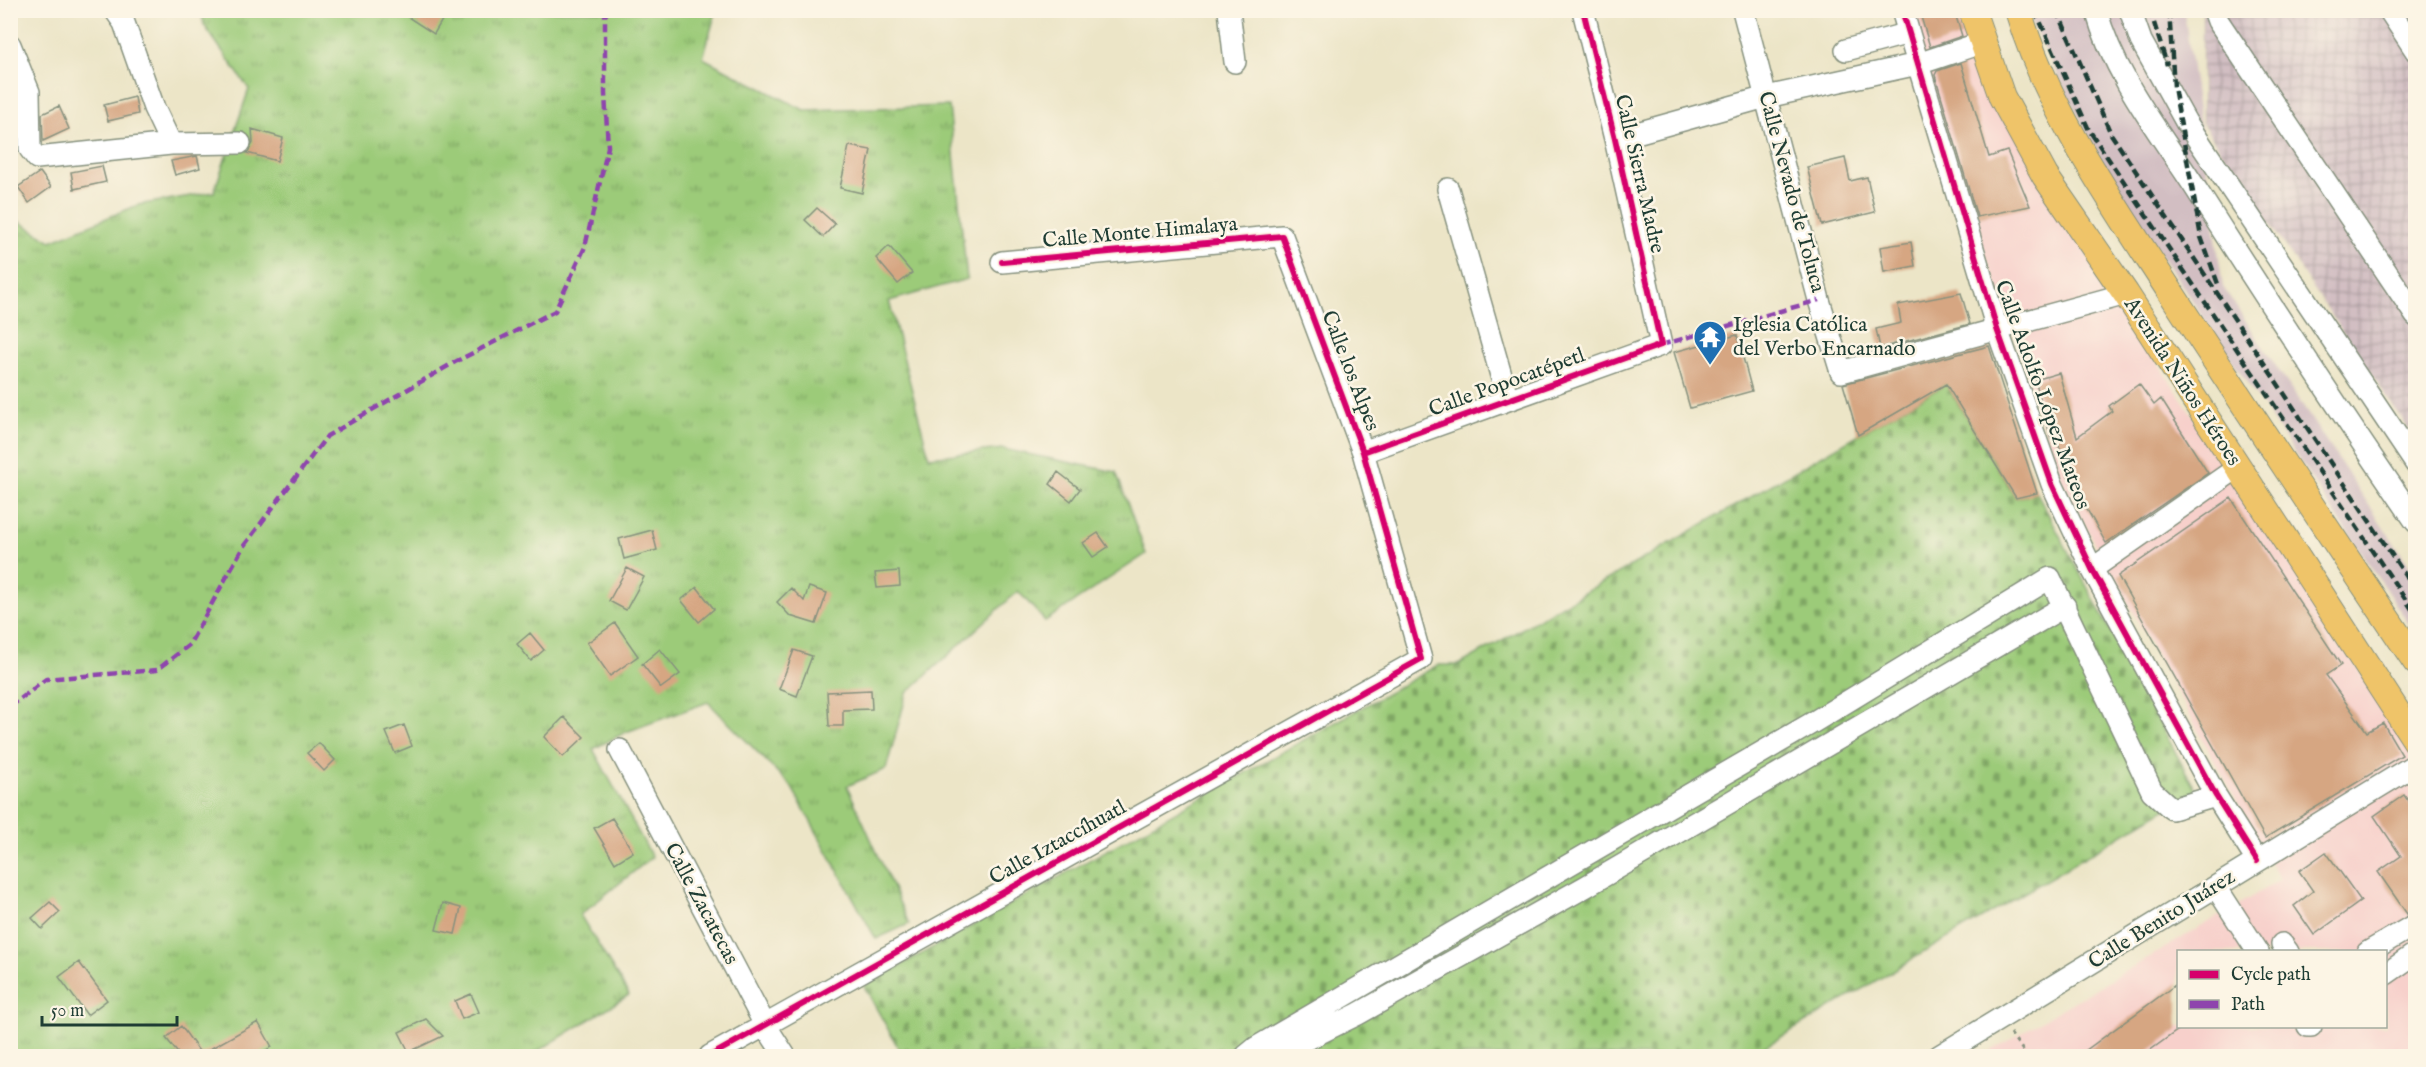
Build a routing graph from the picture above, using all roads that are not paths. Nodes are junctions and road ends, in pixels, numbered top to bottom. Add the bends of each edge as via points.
1 (115, 10) edge
2 (1229, 10) edge
3 (1583, 10) edge
4 (1743, 10) edge
5 (1902, 10) edge
6 (1972, 10) edge
7 (2018, 10) edge
8 (2096, 10) edge
9 (2130, 10) edge
10 (2214, 10) edge
11 (2389, 10) edge
12 (1909, 33) junction
13 (1984, 42) junction
14 (1846, 50) dead end
15 (2415, 51) edge
16 (12, 53) edge
17 (1235, 62) dead end
18 (1918, 64) junction
19 (29, 92) junction
20 (1766, 97) junction
21 (10, 111) edge
22 (1616, 139) junction
23 (240, 143) dead end
24 (171, 144) junction
25 (1448, 189) dead end
26 (1281, 236) joint
27 (1002, 262) dead end
28 (2126, 294) junction
29 (2415, 316) edge
30 (1997, 329) junction
31 (1661, 345) joint
32 (1508, 400) junction
33 (1364, 452) junction
34 (2415, 464) edge
35 (2237, 468) junction
36 (2415, 522) edge
37 (2092, 569) junction
38 (2065, 606) junction
39 (1421, 658) joint
40 (2415, 662) edge
41 (2415, 741) edge
42 (620, 750) dead end
43 (2415, 764) edge
44 (2216, 796) junction
45 (2257, 861) junction
46 (2216, 887) junction
47 (2415, 924) edge
48 (2257, 950) edge
49 (2370, 950) edge
50 (2415, 953) edge
51 (2387, 973) edge
52 (765, 1025) junction
53 (711, 1056) edge
54 (785, 1056) edge
55 (1246, 1056) edge
56 (1273, 1056) edge
57 (1940, 1056) edge

1 - 24 street via 124,23 153,108
2 - 17 street
3 - 22 street, Calle Sierra Madre
4 - 20 street, Calle Nevado de Toluca
5 - 12 street, Calle Adolfo López Mateos
6 - 13 main road, Avenida Niños Héroes
7 - 40 main road, Avenida Niños Héroes via 2027,41 2082,153
8 - 36 street via 2102,32 2145,114
9 - 34 street via 2141,41 2186,122
10 - 29 street
11 - 15 street
12 - 14 street
12 - 18 street, Calle Adolfo López Mateos
13 - 18 street
13 - 28 main road, Avenida Niños Héroes via 2002,97 2045,176
16 - 19 street
18 - 20 street
18 - 30 street, Calle Adolfo López Mateos
19 - 21 street
19 - 24 street via 30,149 37,158
20 - 22 street
20 - 30 street, Calle Nevado de Toluca via 1841,372
22 - 31 street, Calle Sierra Madre
23 - 24 street
25 - 32 street
26 - 27 street, Calle Monte Himalaya
26 - 33 street, Calle los Alpes
28 - 30 street
28 - 35 main road, Avenida Niños Héroes
30 - 37 street, Calle Adolfo López Mateos via 2052,484
31 - 32 street, Calle Popocatépetl
32 - 33 street, Calle Popocatépetl
33 - 39 street, Calle los Alpes
35 - 37 street
35 - 41 main road, Avenida Niños Héroes
37 - 44 street, Calle Adolfo López Mateos
38 - 44 street via 2152,791 2172,809
38 - 55 street via 2050,579
38 - 56 street via 1585,886 1358,1014
39 - 52 street, Calle Iztaccíhuatl
42 - 52 street, Calle Zacatecas
43 - 45 street, Calle Benito Juárez
44 - 45 street, Calle Adolfo López Mateos
45 - 46 street, Calle Benito Juárez
46 - 48 street
46 - 57 street, Calle Benito Juárez
47 - 49 street
50 - 51 street
52 - 53 street, Calle Iztaccíhuatl
52 - 54 street, Calle Zacatecas

